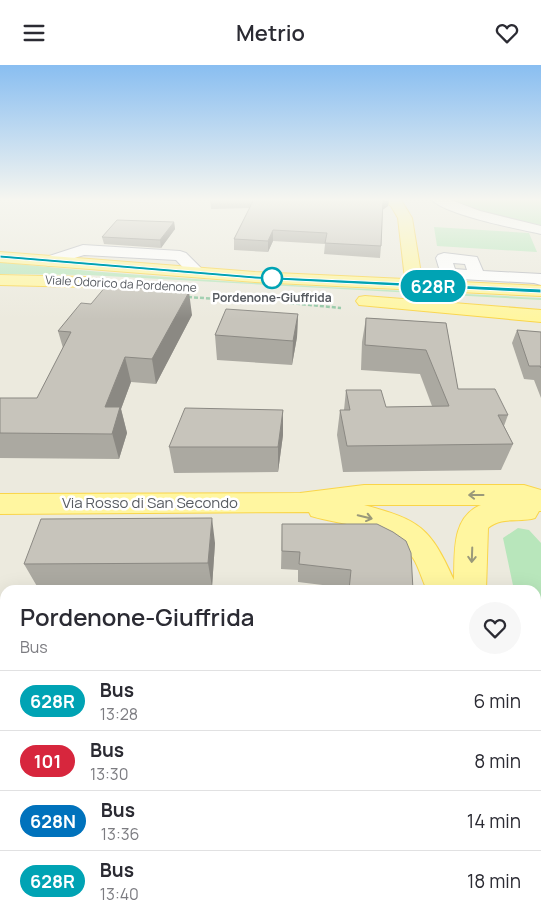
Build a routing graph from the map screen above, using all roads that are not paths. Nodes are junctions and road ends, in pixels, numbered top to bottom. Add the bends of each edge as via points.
1 (408, 239) edge
2 (0, 257) edge
3 (477, 275) dead end
4 (0, 280) edge
5 (541, 280) edge
6 (105, 283) dead end
7 (414, 285) junction
8 (153, 286) dead end
9 (541, 291) edge
10 (279, 298) junction
11 (541, 305) edge
12 (541, 316) edge
13 (541, 501) edge
14 (300, 503) junction
15 (0, 504) edge
16 (541, 515) edge
17 (441, 585) edge
18 (470, 585) edge

1 - 7 main road
2 - 7 main road, Viale Odorico da Pordenone via 255,277
3 - 5 lane
4 - 6 main road, Viale Odorico da Pordenone
7 - 9 main road, Viale Odorico da Pordenone
8 - 10 main road, Viale Odorico da Pordenone
10 - 11 main road, Viale Odorico da Pordenone
10 - 12 main road
13 -> 14 main road via 524,495 364,495
14 - 15 main road, Via Rosso di San Secondo
14 -> 17 main road via 386,522 408,533 425,551
16 -> 18 main road via 505,510 487,515 475,524

